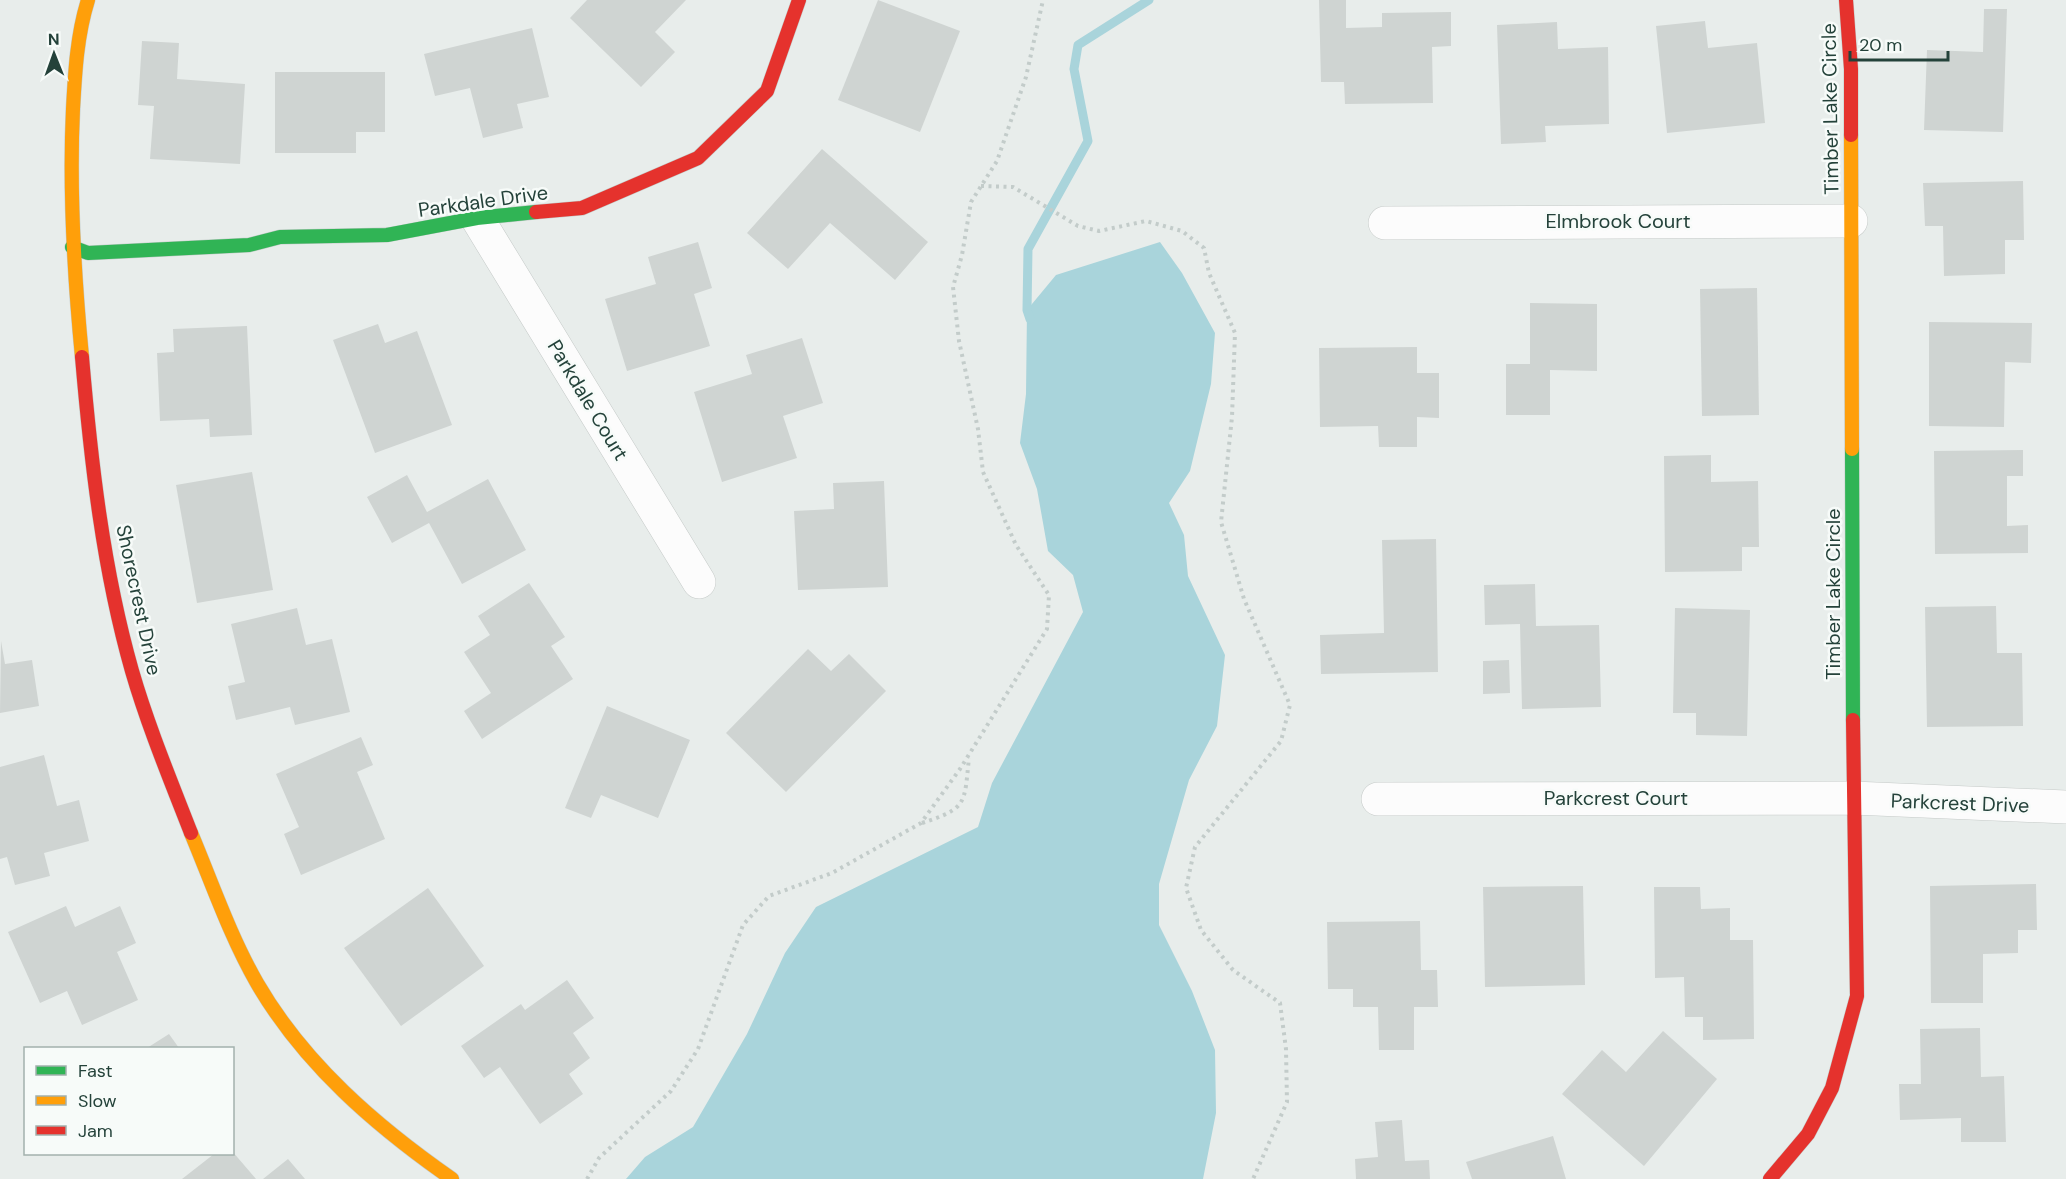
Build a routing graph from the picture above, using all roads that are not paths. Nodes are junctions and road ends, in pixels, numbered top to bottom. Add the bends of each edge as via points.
1 (88, 0) edge
2 (799, 0) edge
3 (1846, 0) edge
4 (477, 218) junction
5 (1851, 221) junction
6 (1385, 223) dead end
7 (72, 246) junction
8 (699, 582) dead end
9 (1853, 798) junction
10 (1378, 799) dead end
11 (2066, 807) edge
12 (1774, 1174) edge
13 (452, 1179) edge

1 - 7 street, Shorecrest Drive via 79,24 69,176
2 - 4 street, Parkdale Drive via 767,91 698,158 582,208
3 - 5 street, Timber Lake Circle via 1851,69
4 - 7 street, Parkdale Drive via 387,235 280,237 249,245 88,253
4 - 8 street, Parkdale Court
5 - 6 street, Elmbrook Court
5 - 9 street, Timber Lake Circle
7 - 13 street, Shorecrest Drive via 92,465 124,643 156,748 229,926 267,999 312,1057 362,1110 406,1149
9 - 10 street, Parkcrest Court
9 - 11 street, Parkcrest Drive
9 - 12 street, Timber Lake Circle via 1857,996 1832,1088 1808,1134

